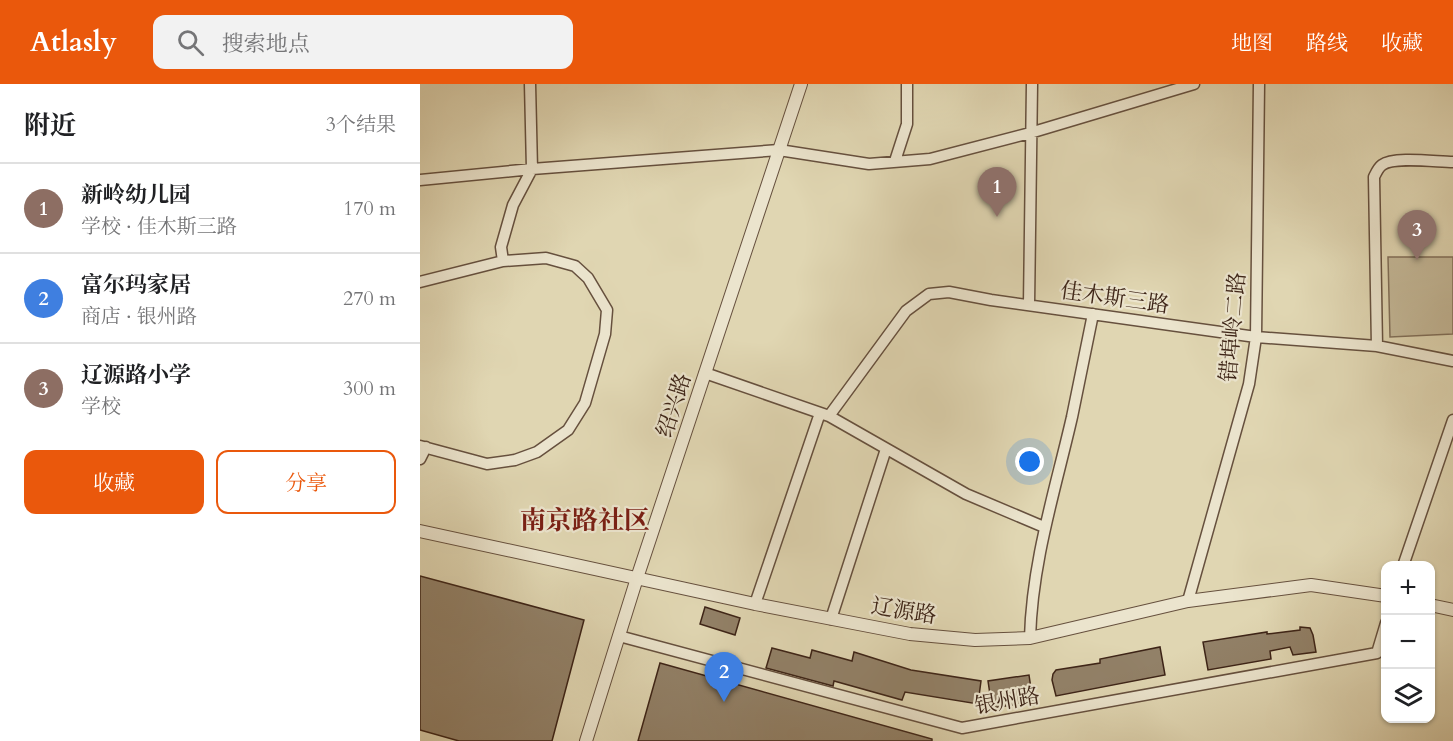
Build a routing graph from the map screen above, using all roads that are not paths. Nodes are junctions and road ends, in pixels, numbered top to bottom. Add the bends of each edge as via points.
1 (531, 84) edge
2 (801, 84) edge
3 (907, 84) edge
4 (1032, 84) edge
5 (1194, 84) edge
6 (1259, 84) edge
7 (1030, 133) junction
8 (779, 150) junction
9 (895, 161) junction
10 (1453, 162) edge
11 (532, 169) junction
12 (420, 180) edge
13 (503, 261) junction
14 (420, 282) edge
15 (1029, 305) junction
16 (1094, 314) junction
17 (1256, 337) junction
18 (1377, 346) junction
19 (1453, 361) edge
20 (705, 373) junction
21 (824, 415) junction
22 (1453, 420) edge
23 (423, 446) edge
24 (886, 449) junction
25 (420, 459) edge
26 (1044, 527) junction
27 (420, 531) edge
28 (1405, 561) edge
29 (637, 578) junction
30 (1381, 595) edge
31 (1188, 600) junction
32 (755, 604) junction
33 (1435, 606) edge
34 (1453, 610) edge
35 (831, 619) junction
36 (619, 636) junction
37 (1030, 638) junction
38 (1381, 639) edge
39 (586, 741) edge

1 - 11 street
2 - 8 street, 绍兴路
3 - 9 street via 907,124
4 - 7 street
5 - 7 street
6 - 17 street, 错埠岭二路
7 - 9 street via 930,159
7 - 15 street
8 - 9 street via 869,164
8 - 11 street
8 - 20 street, 绍兴路
10 - 18 street via 1388,162 1380,166 1374,177
11 - 12 street
11 - 13 street via 513,206 501,247
13 - 14 street
13 - 23 street via 546,258 575,266 588,278 607,310 605,334 585,403 567,430 537,452 514,460 487,464
15 - 16 street, 佳木斯三路
15 - 21 street, 佳木斯三路 via 949,292 929,294 906,311
16 - 17 street, 佳木斯三路
16 - 26 street
17 - 18 street, 佳木斯三路
17 - 31 street, 错埠岭二路 via 1249,384
18 - 19 street, 佳木斯三路
20 - 21 street
20 - 29 street, 绍兴路
21 - 24 street
21 - 32 street, 佳木斯三路
22 - 28 street
23 - 25 street
24 - 26 street via 966,494
24 - 35 street
26 - 37 street via 1031,603
27 - 29 street, 辽源路
29 - 32 street, 辽源路
29 - 36 street, 绍兴路
30 - 31 street, 辽源路 via 1311,585
31 - 37 street, 辽源路
32 - 35 street, 辽源路
33 - 34 street
35 - 37 street, 辽源路 via 910,634 975,640
36 - 38 street, 银州路 via 962,728 1377,653
36 - 39 street, 绍兴路

